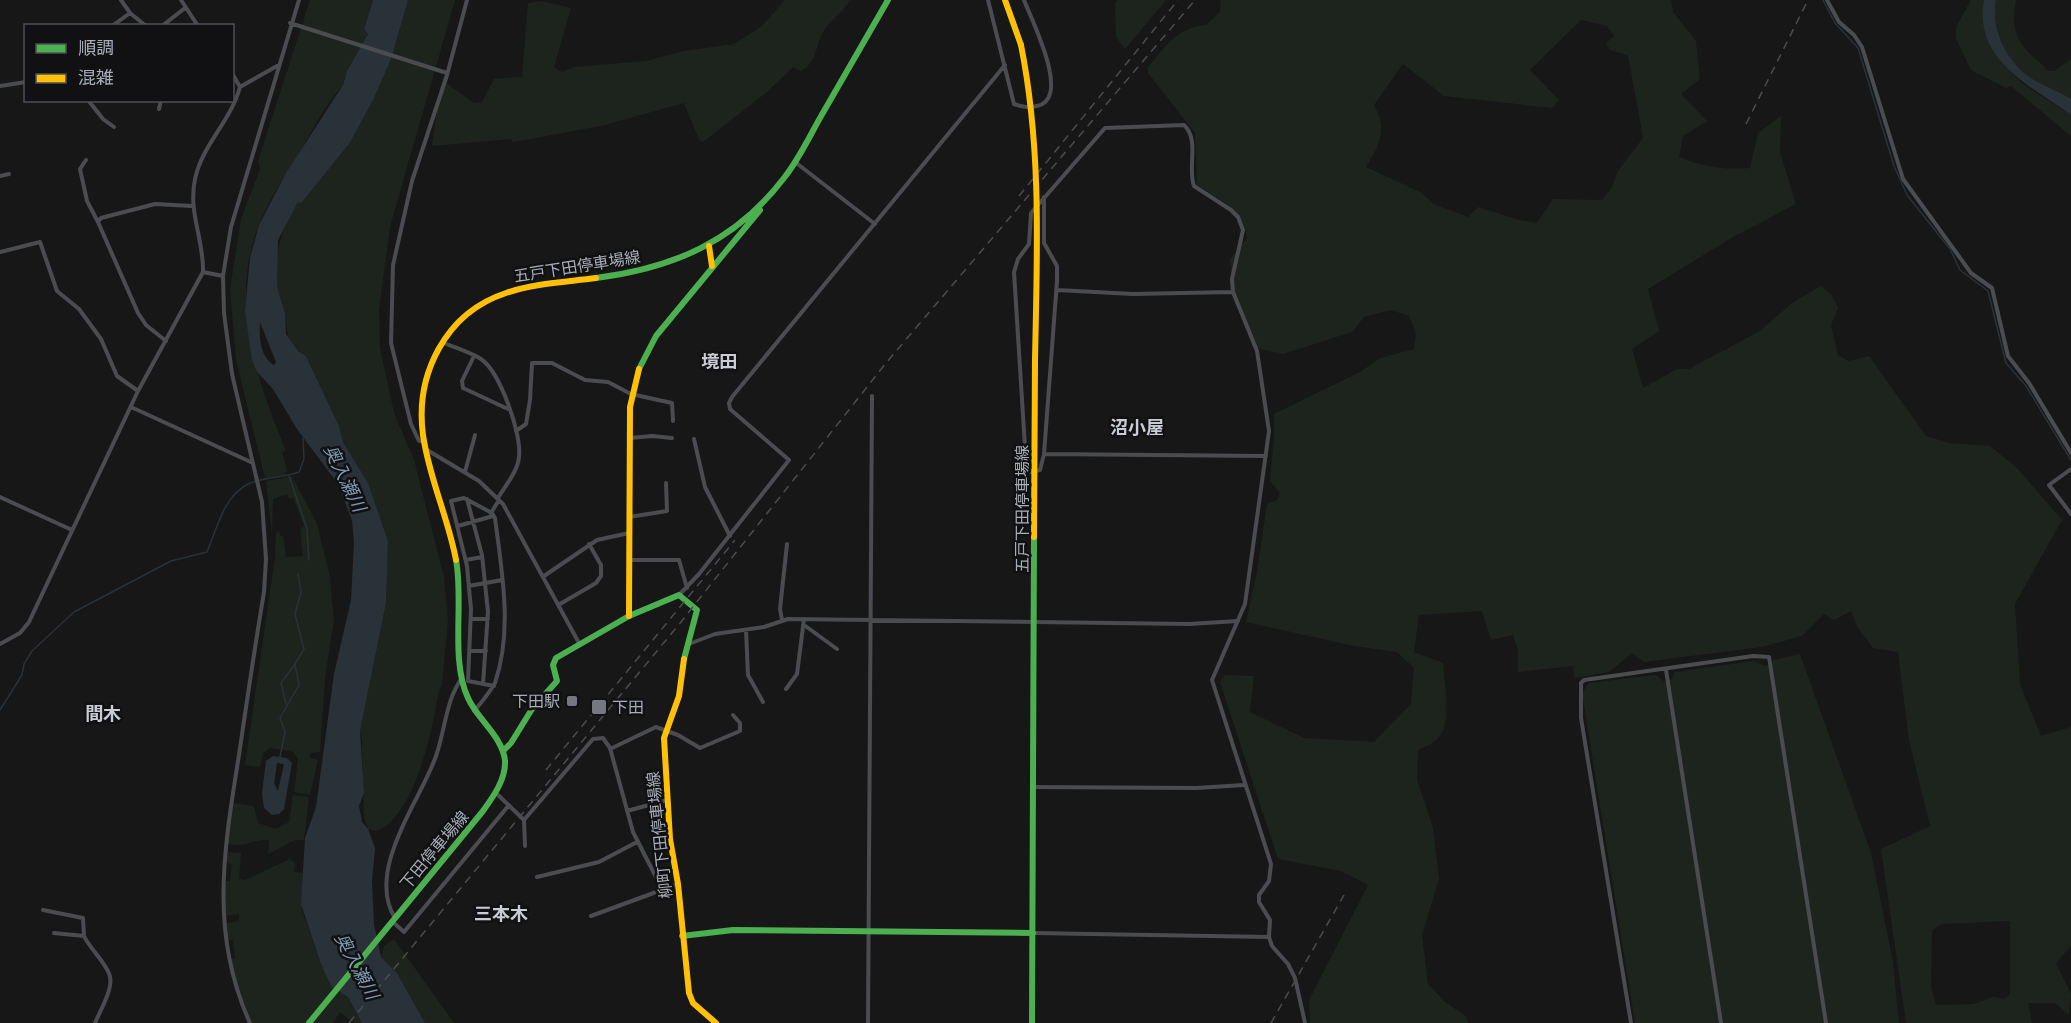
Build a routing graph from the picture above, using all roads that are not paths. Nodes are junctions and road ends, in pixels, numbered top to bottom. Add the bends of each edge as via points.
1 (121, 0) edge
2 (181, 0) edge
3 (299, 0) edge
4 (467, 0) edge
5 (888, 0) edge
6 (988, 0) edge
7 (1005, 0) edge
8 (1024, 0) edge
9 (1827, 0) edge
10 (185, 8) junction
11 (130, 13) junction
12 (115, 24) edge
13 (144, 24) edge
14 (165, 24) edge
15 (197, 24) edge
16 (292, 24) junction
17 (1005, 65) junction
18 (278, 66) junction
19 (445, 72) junction
20 (234, 76) edge
21 (24, 82) edge
22 (0, 86) edge
23 (240, 87) junction
24 (90, 102) edge
25 (161, 102) edge
26 (159, 109) dead end
27 (114, 127) dead end
28 (86, 160) dead end
29 (795, 162) junction
30 (9, 174) dead end
31 (0, 176) edge
32 (1044, 197) junction
33 (763, 203) junction
34 (192, 206) junction
35 (98, 222) junction
36 (875, 224) junction
37 (711, 245) junction
38 (0, 252) edge
39 (722, 256) junction
40 (712, 266) junction
41 (203, 272) junction
42 (223, 276) junction
43 (1056, 290) junction
44 (1233, 292) junction
45 (166, 341) junction
46 (442, 342) junction
47 (474, 356) junction
48 (138, 391) junction
49 (631, 394) junction
50 (872, 396) dead end
51 (131, 407) junction
52 (509, 410) junction
53 (672, 421) dead end
54 (516, 431) junction
55 (475, 435) dead end
56 (629, 438) junction
57 (672, 438) dead end
58 (694, 439) dead end
59 (425, 441) junction
60 (427, 450) junction
61 (2071, 453) edge
62 (1044, 454) junction
63 (1266, 456) junction
64 (253, 463) junction
65 (2071, 469) edge
66 (1036, 471) junction
67 (465, 472) junction
68 (666, 483) dead end
69 (0, 497) edge
70 (467, 499) junction
71 (498, 499) junction
72 (492, 514) junction
73 (2071, 514) edge
74 (628, 517) junction
75 (472, 522) junction
76 (458, 526) junction
77 (72, 530) junction
78 (629, 533) junction
79 (730, 536) junction
80 (589, 544) junction
81 (787, 544) dead end
82 (482, 557) junction
83 (466, 560) junction
84 (630, 560) junction
85 (544, 576) junction
86 (502, 580) junction
87 (485, 583) junction
88 (469, 586) junction
89 (687, 588) junction
90 (680, 595) junction
91 (560, 604) junction
92 (629, 616) junction
93 (472, 619) junction
94 (488, 619) junction
95 (871, 620) junction
96 (782, 621) junction
97 (1034, 621) junction
98 (1238, 621) junction
99 (804, 622) junction
100 (746, 630) junction
101 (579, 643) junction
102 (0, 644) edge
103 (689, 644) junction
104 (837, 649) dead end
105 (470, 651) junction
106 (486, 651) junction
107 (1666, 670) junction
108 (462, 677) junction
109 (483, 684) junction
110 (494, 686) junction
111 (786, 689) dead end
112 (763, 702) dead end
113 (474, 711) junction
114 (733, 716) dead end
115 (665, 730) junction
116 (610, 749) junction
117 (503, 751) junction
118 (1244, 785) junction
119 (1033, 787) junction
120 (495, 792) junction
121 (667, 800) junction
122 (509, 805) junction
123 (627, 811) junction
124 (524, 820) junction
125 (637, 842) junction
126 (525, 846) dead end
127 (537, 877) dead end
128 (678, 884) junction
129 (662, 889) junction
130 (43, 910) dead end
131 (591, 916) dead end
132 (392, 922) junction
133 (54, 933) dead end
134 (867, 933) junction
135 (1033, 933) junction
136 (84, 936) junction
137 (682, 936) junction
138 (1269, 937) junction
139 (95, 1023) edge
140 (250, 1023) edge
141 (309, 1023) edge
142 (716, 1023) edge
143 (868, 1023) edge
144 (1032, 1023) edge
145 (1305, 1023) edge
146 (1631, 1023) edge
147 (1721, 1023) edge
148 (1826, 1023) edge

1 - 11 street
2 - 10 street
3 - 16 street
4 - 19 street
5 - 29 main road, 五戸下田停車場線
6 - 17 street
7 - 66 main road, 五戸下田停車場線, bridge via 1021,45 1036,128
8 - 17 street via 1052,76 1050,100 1028,108 1014,104
9 - 61 street via 1839,22 1862,47 1903,179 1971,273 1992,288 2008,356
10 - 14 street
10 - 15 street
11 - 12 street
11 - 13 street
16 - 18 street
16 - 19 street
17 - 36 street
18 - 23 street
18 - 42 street via 231,227
19 - 59 street via 410,189 390,297 395,365 417,438
20 - 23 street
21 - 22 street
23 - 34 street via 227,121 202,156
24 - 27 street
25 - 26 street
28 - 35 street via 80,169 82,186
29 - 33 main road, 五戸下田停車場線
29 - 36 street
30 - 31 street
32 - 43 street via 1044,243 1057,266
32 - 44 street via 1105,128 1184,125 1191,139 1194,186 1238,217 1243,230 1236,249
32 - 66 street via 1031,213 1029,244 1014,272 1026,463 1028,470
33 - 37 main road, 五戸下田停車場線
33 - 39 main road
34 - 35 street via 155,204
34 - 41 street
35 - 45 street via 138,313 146,326
36 - 79 street via 729,403 730,409 789,460
37 - 39 main road
37 - 40 main road
37 - 46 main road, 五戸下田停車場線 via 654,268 546,282 506,292 464,316
38 - 48 street via 39,242 57,291 79,309 101,339 117,376
39 - 40 main road
40 - 49 main road via 648,349
41 - 42 street
41 - 45 street
42 - 64 street via 231,365
43 - 44 street via 1133,294
43 - 62 street
44 - 63 street via 1257,351 1269,431
45 - 48 street
46 - 47 street
46 - 59 main road, 五戸下田停車場線 via 432,358 425,383
47 - 52 street via 491,370
47 - 52 street via 462,381 463,388
48 - 51 street
49 - 53 street via 672,402
49 - 54 street via 608,382 573,376 552,363 534,361 526,424
49 - 56 main road
50 - 95 street
51 - 64 street
51 - 77 street
52 - 54 street
54 - 71 street via 519,457
55 - 67 street
56 - 57 street
56 - 74 main road
58 - 79 street via 705,487
59 - 60 main road, 五戸下田停車場線
60 - 67 street
60 - 108 main road, 五戸下田停車場線 via 456,554
62 - 63 street
62 - 66 street via 1042,468
63 - 98 street via 1245,604
64 - 140 street via 262,502 264,592 227,828 221,891 232,977
65 - 73 street via 2049,485
66 - 97 main road, 五戸下田停車場線
67 - 71 street
68 - 74 street via 667,511
69 - 77 street
70 - 72 street
70 - 75 street
70 - 76 street via 451,501
71 - 72 street
71 - 85 street
72 - 75 street
72 - 86 street
74 - 78 main road
75 - 76 street
75 - 82 street
76 - 83 street
77 - 102 street via 29,622 20,633
78 - 80 street
78 - 84 main road
79 - 89 street
80 - 85 street
80 - 91 street via 601,565 601,576
81 - 96 street
82 - 83 street
82 - 87 street
83 - 88 street
84 - 89 street via 679,560
84 - 92 main road
85 - 91 street
86 - 87 street
86 - 110 street via 506,614 503,652
87 - 88 street
87 - 94 street
88 - 93 street
89 - 90 street
90 - 92 main road
90 - 103 main road, 柳町下田停車場線 via 697,610
91 - 101 street
92 - 101 main road
93 - 94 street
93 - 105 street
94 - 106 street
95 - 97 street
95 - 99 street
95 - 134 street
96 - 99 street
96 - 100 street
97 - 98 street
97 - 119 main road, 五戸下田停車場線
98 - 118 street via 1212,680
99 - 104 street
99 - 111 street via 797,674
100 - 103 street via 715,634
100 - 112 street via 748,675
101 - 117 main road, 下田停車場線 via 554,662 555,685 529,712 512,744
103 - 115 main road, 柳町下田停車場線 via 679,696
105 - 106 street
105 - 109 street via 468,681
106 - 109 street
107 - 146 street via 1584,680 1580,688 1581,718
107 - 147 street
107 - 148 street via 1769,657
108 - 113 main road, 五戸下田停車場線
108 - 132 street via 452,698 436,758 389,864
109 - 110 street
110 - 113 street
113 - 117 main road, 五戸下田停車場線
114 - 115 street via 740,723 740,731 703,747
115 - 116 street via 652,728
115 - 121 main road, 柳町下田停車場線
116 - 123 street
116 - 124 street via 603,738 593,739
117 - 120 main road, 下田停車場線 via 505,764
118 - 119 street
118 - 138 street via 1271,864 1269,881 1259,894 1259,902 1270,920
119 - 135 main road, 五戸下田停車場線
120 - 122 street
120 - 132 main road, 下田停車場線 via 483,812
121 - 123 street
121 - 128 main road, 柳町下田停車場線
122 - 124 street
122 - 132 street via 404,932
123 - 125 street
124 - 126 street
125 - 127 street via 599,862
125 - 129 street
128 - 129 street
128 - 137 main road, 柳町下田停車場線
129 - 131 street
130 - 136 street via 83,918
132 - 141 main road, 下田停車場線
133 - 136 street
134 - 135 main road
134 - 137 main road via 734,930
134 - 143 street
135 - 138 street
135 - 144 main road, 五戸下田停車場線
136 - 139 street via 111,978
137 - 142 main road, 柳町下田停車場線 via 691,1000
138 - 145 street via 1295,978

